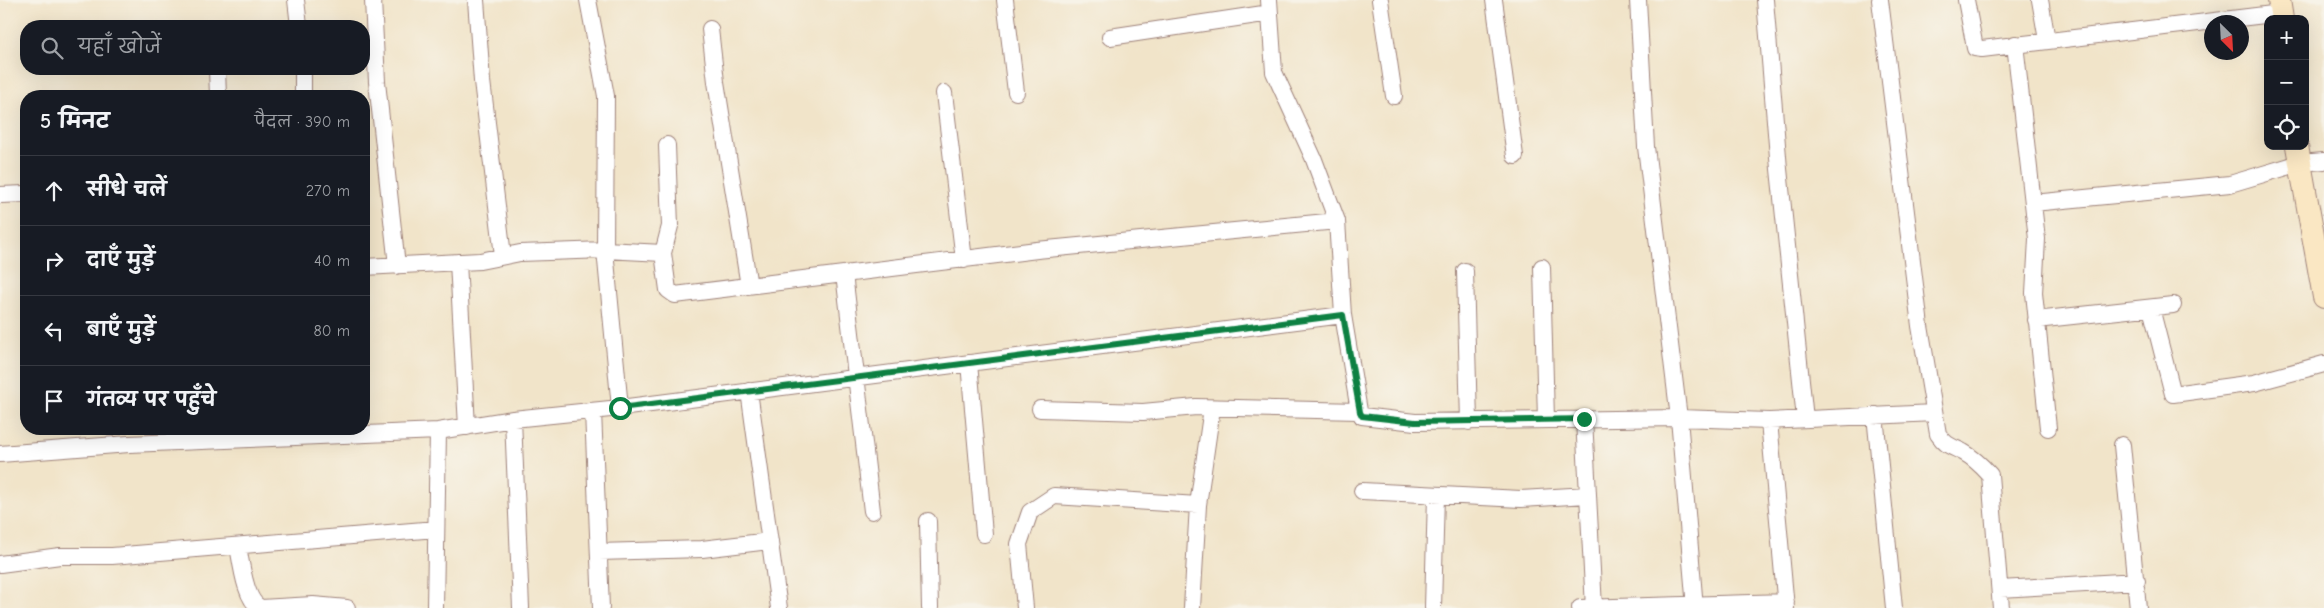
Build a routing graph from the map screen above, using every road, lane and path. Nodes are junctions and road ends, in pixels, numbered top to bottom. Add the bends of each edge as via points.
1 (296, 0) edge
2 (373, 0) edge
3 (476, 0) edge
4 (588, 0) edge
5 (1006, 0) edge
6 (1380, 0) edge
7 (1494, 0) edge
8 (1638, 0) edge
9 (1765, 0) edge
10 (1880, 0) edge
11 (1966, 0) edge
12 (2040, 0) edge
13 (1269, 7) edge
14 (2280, 10) edge
15 (298, 20) edge
16 (710, 29) dead end
17 (1110, 37) dead end
18 (2047, 40) junction
19 (2015, 44) junction
20 (217, 75) edge
21 (303, 75) edge
22 (218, 90) edge
23 (303, 90) edge
24 (1016, 92) dead end
25 (944, 93) dead end
26 (1394, 96) dead end
27 (667, 145) dead end
28 (2298, 155) edge
29 (1516, 156) dead end
30 (2324, 161) edge
31 (20, 194) edge
32 (0, 195) edge
33 (2033, 203) junction
34 (1337, 221) junction
35 (605, 250) junction
36 (663, 252) junction
37 (503, 256) junction
38 (964, 260) junction
39 (458, 262) junction
40 (397, 266) junction
41 (370, 267) edge
42 (1542, 267) dead end
43 (1465, 272) dead end
44 (844, 274) junction
45 (749, 286) junction
46 (2324, 297) edge
47 (2173, 305) dead end
48 (2151, 308) junction
49 (1343, 315) junction
50 (2036, 320) junction
51 (969, 363) junction
52 (2324, 364) edge
53 (858, 377) junction
54 (749, 391) junction
55 (620, 408) junction
56 (1212, 408) junction
57 (1040, 409) dead end
58 (593, 411) junction
59 (1360, 412) junction
60 (1934, 413) junction
61 (1875, 415) junction
62 (1678, 418) junction
63 (513, 419) junction
64 (1584, 419) junction
65 (1805, 419) junction
66 (1546, 420) junction
67 (1769, 421) junction
68 (1469, 422) junction
69 (467, 427) junction
70 (2048, 428) dead end
71 (438, 431) junction
72 (370, 432) edge
73 (230, 435) edge
74 (2122, 445) dead end
75 (0, 454) edge
76 (1362, 491) dead end
77 (1588, 495) junction
78 (1436, 496) junction
79 (1198, 505) junction
80 (872, 511) dead end
81 (928, 521) dead end
82 (436, 529) junction
83 (984, 534) dead end
84 (770, 542) junction
85 (238, 546) junction
86 (599, 552) junction
87 (0, 564) edge
88 (2137, 581) junction
89 (2000, 589) junction
90 (1786, 605) edge
91 (1695, 607) edge
92 (347, 608) edge
93 (435, 608) edge
94 (521, 608) edge
95 (601, 608) edge
96 (779, 608) edge
97 (930, 608) edge
98 (1025, 608) edge
99 (1192, 608) edge
100 (1433, 608) edge
101 (1589, 608) edge
102 (1894, 608) edge
103 (2001, 608) edge
104 (2138, 608) edge

1 - 15 street
2 - 40 street via 377,82
3 - 37 street via 482,82
4 - 35 street via 606,96
5 - 24 street
6 - 26 street
7 - 29 street
8 - 62 street via 1646,147
9 - 65 street
10 - 60 street via 1920,326
11 - 19 street via 1975,48
12 - 18 street
13 - 17 street
13 - 34 street via 1274,72 1313,157
14 - 18 street
16 - 45 street
18 - 19 street
19 - 33 street
20 - 22 street
21 - 23 street
25 - 38 street
27 - 36 street via 670,226
28 - 30 street
28 - 33 street via 2230,184
28 - 46 street
31 - 32 street
33 - 50 street via 2037,239
34 - 38 street
34 - 49 street
35 - 36 street
35 - 37 street via 520,252
35 - 55 street
36 - 45 street via 668,290 675,295
37 - 39 street
38 - 44 street
39 - 40 street
39 - 69 street
40 - 41 street
42 - 66 street
43 - 68 street
44 - 45 street
44 - 53 street
47 - 48 street
48 - 50 street
48 - 52 street via 2173,394 2254,383
49 - 51 street
49 - 59 street
50 - 70 street
51 - 53 street
51 - 83 street
53 - 54 street
53 - 80 street
54 - 55 street
54 - 84 street
55 - 58 street
56 - 57 street via 1143,412
56 - 59 street
56 - 79 street
58 - 63 street
58 - 86 street
59 - 68 street via 1362,416 1374,419
60 - 61 street
60 - 89 street via 1938,434 1945,444 1979,462 1990,475
61 - 65 street
61 - 102 street
62 - 64 street
62 - 67 street
62 - 91 street
63 - 69 street
63 - 94 street
64 - 66 street
64 - 77 street
65 - 67 street
66 - 68 street
67 - 90 street
69 - 71 street
71 - 72 street
71 - 82 street
73 - 75 street
74 - 88 street
76 - 78 street
77 - 78 street via 1521,499
77 - 101 street
78 - 100 street
79 - 98 street via 1054,496 1030,512 1023,530 1020,544
79 - 99 street
81 - 97 street
82 - 85 street
82 - 93 street
84 - 86 street via 702,549
84 - 96 street
85 - 87 street via 112,556 60,556
85 - 92 street via 250,598 255,606
86 - 95 street
88 - 89 street
88 - 104 street
89 - 103 street
90 - 91 street
91 - 101 street

